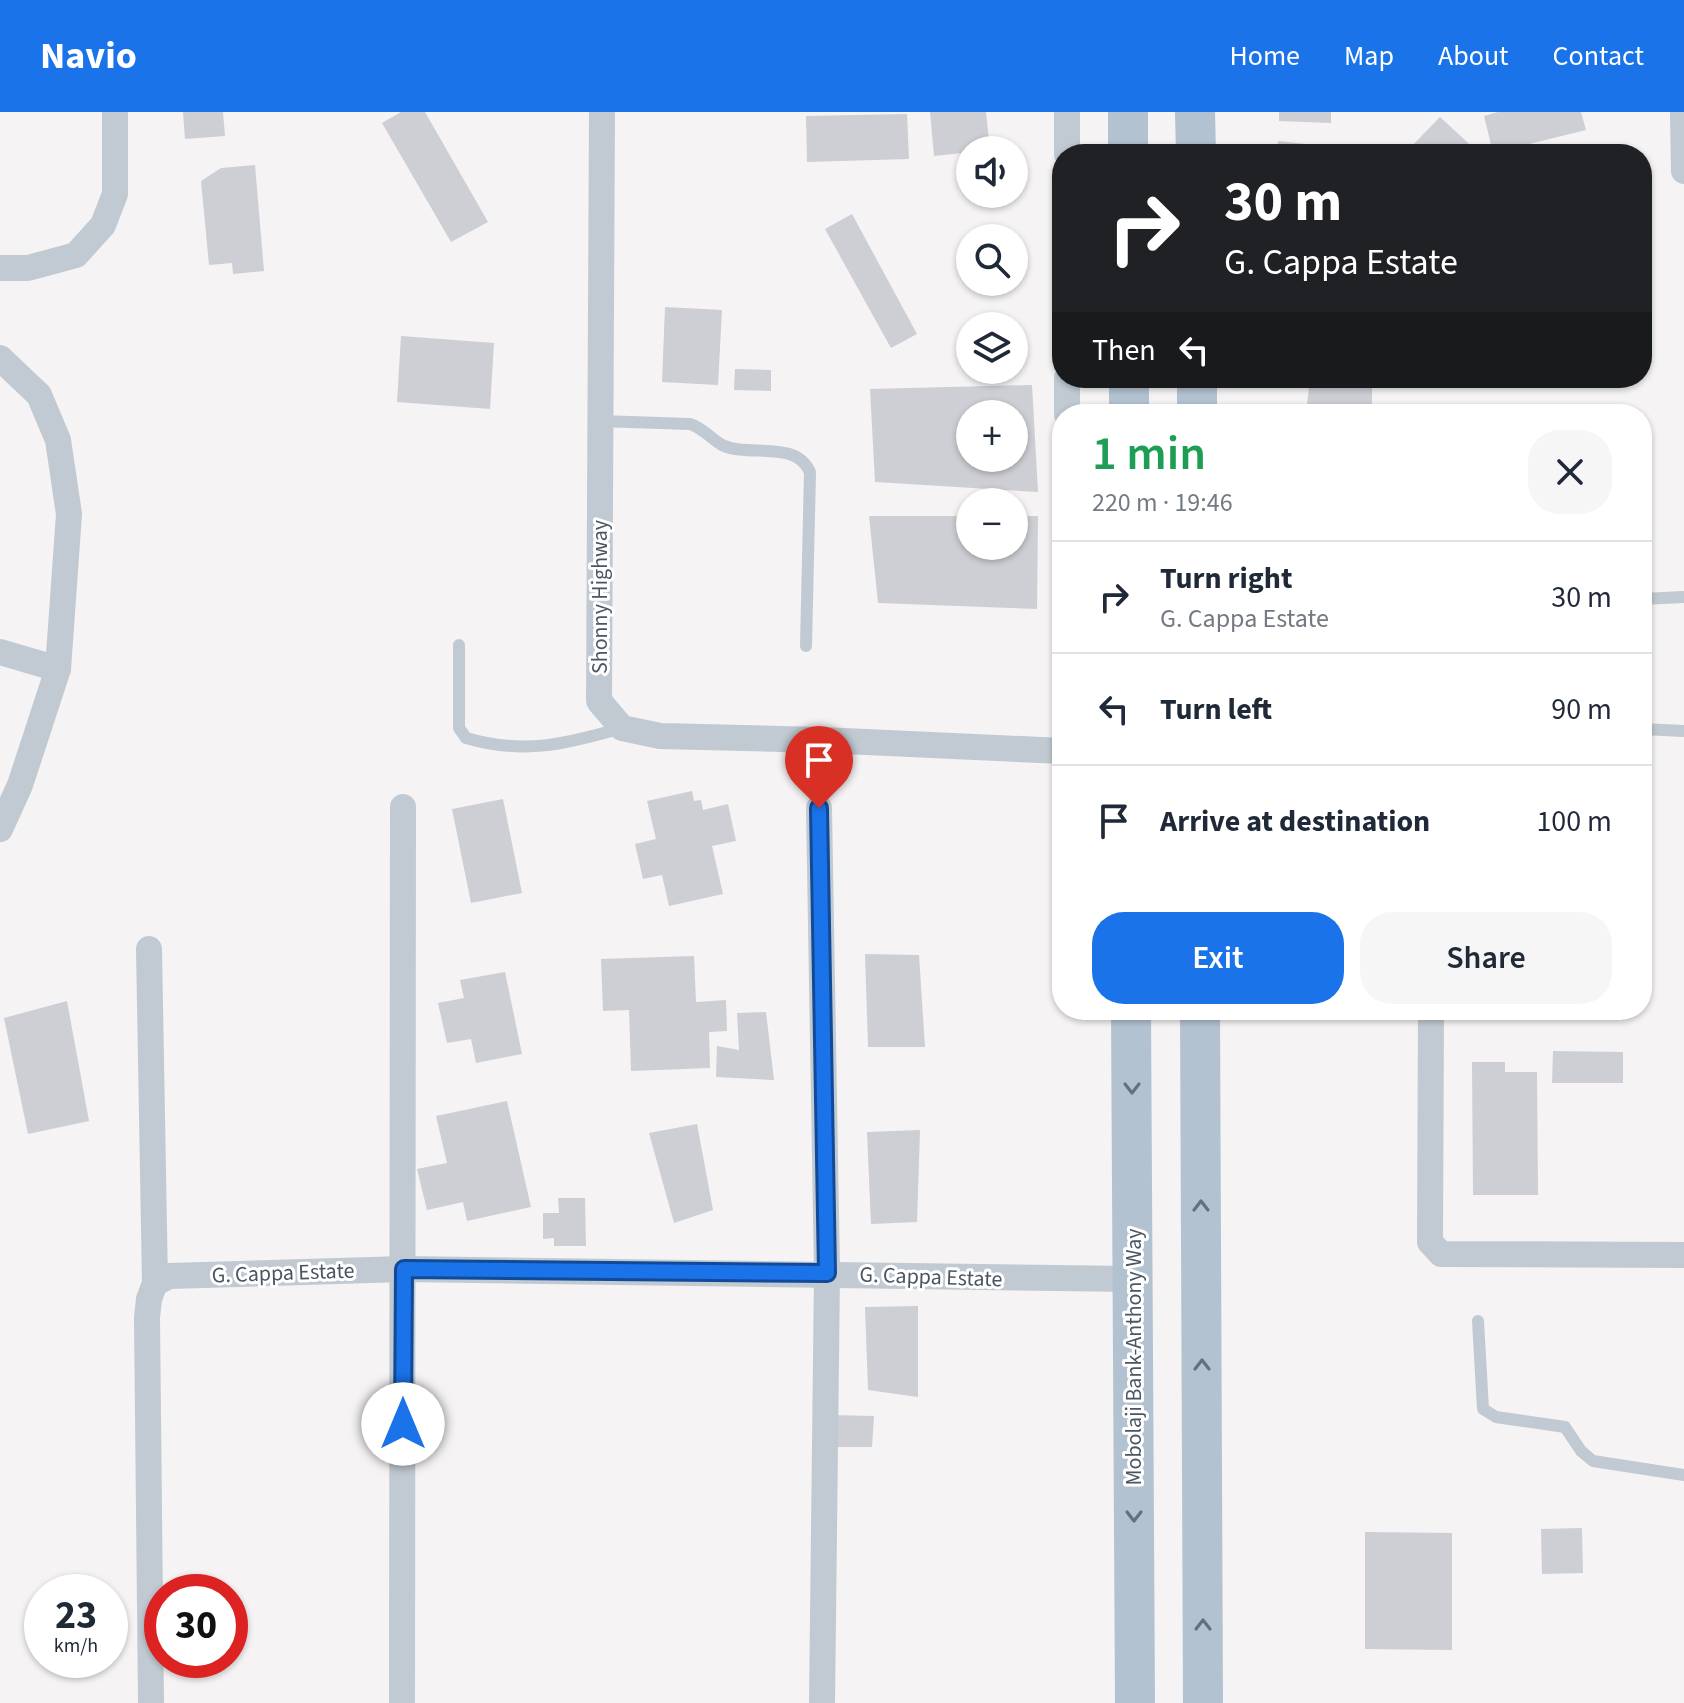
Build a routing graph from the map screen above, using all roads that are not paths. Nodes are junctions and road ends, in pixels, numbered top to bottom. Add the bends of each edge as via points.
1 (115, 112) edge
2 (602, 112) edge
3 (1067, 112) edge
4 (1128, 112) edge
5 (1195, 112) edge
6 (1683, 112) edge
7 (1067, 144) edge
8 (1128, 144) edge
9 (1196, 144) edge
10 (1684, 171) edge
11 (0, 268) edge
12 (0, 358) edge
13 (600, 421) junction
14 (1684, 597) edge
15 (1652, 599) edge
16 (459, 645) dead end
17 (806, 646) dead end
18 (0, 652) edge
19 (58, 669) junction
20 (622, 728) junction
21 (1652, 729) edge
22 (1684, 731) edge
23 (1052, 751) edge
24 (403, 807) dead end
25 (819, 808) dead end
26 (0, 829) edge
27 (149, 949) dead end
28 (1131, 1020) edge
29 (1200, 1020) edge
30 (1431, 1020) edge
31 (1684, 1255) edge
32 (404, 1269) junction
33 (827, 1273) junction
34 (1133, 1279) junction
35 (155, 1283) junction
36 (1478, 1321) dead end
37 (1684, 1475) edge
38 (151, 1703) edge
39 (402, 1703) edge
40 (822, 1703) edge
41 (1135, 1703) edge
42 (1203, 1703) edge

1 - 11 street via 115,194 103,225 76,255 28,268
2 - 13 street, Shonny Highway
3 - 7 street
4 - 8 main road
5 - 9 main road
6 - 10 street
12 - 19 street via 39,395 58,440 69,514
13 - 17 lane via 690,424 724,446 794,454 806,461
13 - 20 street, Shonny Highway via 599,701
14 - 15 lane
16 - 20 lane via 459,728 466,738 531,748
18 - 19 street
19 - 26 street
20 - 23 street via 660,736
21 - 22 lane
24 - 32 street
25 - 33 street
27 - 35 street
28 -> 34 main road, Mobolaji Bank-Anthony Way
42 -> 29 main road
30 - 31 street via 1430,1242 1441,1254
32 - 33 street, G. Cappa Estate
32 - 35 street, G. Cappa Estate via 169,1276
32 - 39 street
33 - 34 street, G. Cappa Estate
33 - 40 street
34 -> 41 main road, Mobolaji Bank-Anthony Way
35 - 38 street via 147,1318
36 - 37 lane via 1483,1409 1496,1417 1565,1427 1593,1461

